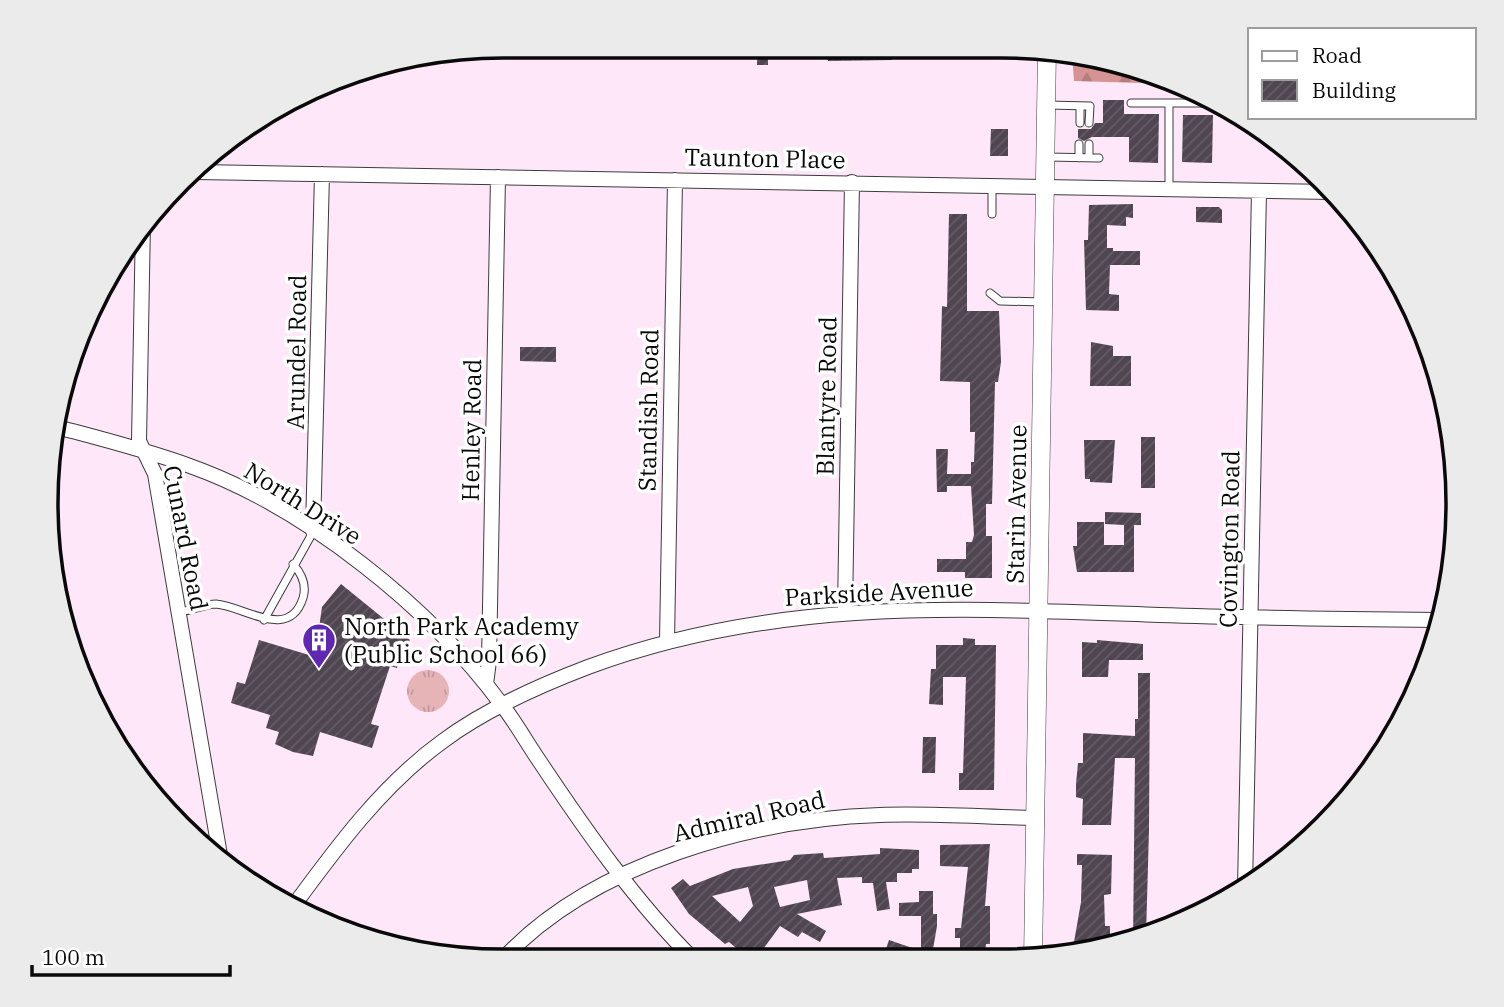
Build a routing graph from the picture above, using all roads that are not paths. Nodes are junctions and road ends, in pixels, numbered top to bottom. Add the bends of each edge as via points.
1 (1047, 61) edge
2 (1131, 103) dead end
3 (1169, 103) junction
4 (1196, 103) edge
5 (1047, 105) junction
6 (1080, 106) junction
7 (1080, 123) dead end
8 (1089, 123) dead end
9 (1079, 144) dead end
10 (1089, 144) dead end
11 (1046, 157) junction
12 (1079, 158) junction
13 (1089, 158) junction
14 (1099, 158) dead end
15 (205, 172) edge
16 (322, 174) junction
17 (498, 177) junction
18 (676, 180) junction
19 (852, 182) junction
20 (992, 184) junction
21 (1046, 185) junction
22 (1169, 188) junction
23 (1259, 191) junction
24 (1319, 192) edge
25 (992, 214) dead end
26 (143, 242) edge
27 (990, 293) dead end
28 (1044, 302) junction
29 (64, 429) edge
30 (143, 451) junction
31 (313, 531) junction
32 (293, 564) junction
33 (845, 611) junction
34 (1038, 611) junction
35 (178, 612) junction
36 (1251, 617) junction
37 (264, 620) junction
38 (1431, 620) edge
39 (667, 642) junction
40 (486, 684) junction
41 (503, 705) junction
42 (1034, 818) junction
43 (218, 846) edge
44 (621, 875) junction
45 (1245, 876) edge
46 (298, 899) edge
47 (1032, 948) edge
48 (514, 949) edge
49 (683, 949) edge

1 - 5 street, Starin Avenue
2 - 3 lane
3 - 4 lane
3 - 22 lane
5 - 6 lane
5 - 11 street, Starin Avenue
6 - 7 lane
6 - 8 lane via 1090,106
9 - 12 lane
10 - 13 lane
11 - 12 lane
11 - 21 street, Starin Avenue
12 - 13 lane
13 - 14 lane
15 - 16 street, Taunton Place
16 - 17 street, Taunton Place
16 - 31 street, Arundel Road
17 - 18 street, Taunton Place
17 - 40 street, Henley Road
18 - 19 street, Taunton Place
18 - 39 street, Standish Road
19 - 20 street, Taunton Place
19 - 33 street, Blantyre Road
20 - 21 street, Taunton Place
20 - 25 lane
21 - 22 street, Taunton Place
21 - 28 street, Starin Avenue
22 - 23 street, Taunton Place
23 - 24 street, Taunton Place
23 - 36 street, Covington Road
26 - 30 street, Cunard Road via 139,430
27 - 28 lane via 1000,301
28 - 34 street, Starin Avenue
29 - 30 street, North Drive
30 - 31 street, North Drive via 232,485
30 - 35 street, Cunard Road via 155,474
31 - 32 lane
31 - 40 street, North Drive via 407,603
32 - 37 lane
32 - 37 lane via 303,578 302,602 288,617
33 - 34 street, Parkside Avenue
33 - 39 street, Parkside Avenue via 758,622
34 - 36 street, Parkside Avenue
34 - 42 street, Starin Avenue
35 - 37 lane via 216,604
35 - 43 street, Cunard Road
36 - 38 street, Parkside Avenue
36 - 45 street, Covington Road
39 - 41 street, Parkside Avenue via 560,677
40 - 41 street, North Drive
41 - 44 street
41 - 46 street, Parkside Avenue via 415,763 339,843
42 - 44 street, Admiral Road via 878,815 808,822 719,841
42 - 47 street, Starin Avenue
44 - 48 street, Admiral Road via 566,905
44 - 49 street

